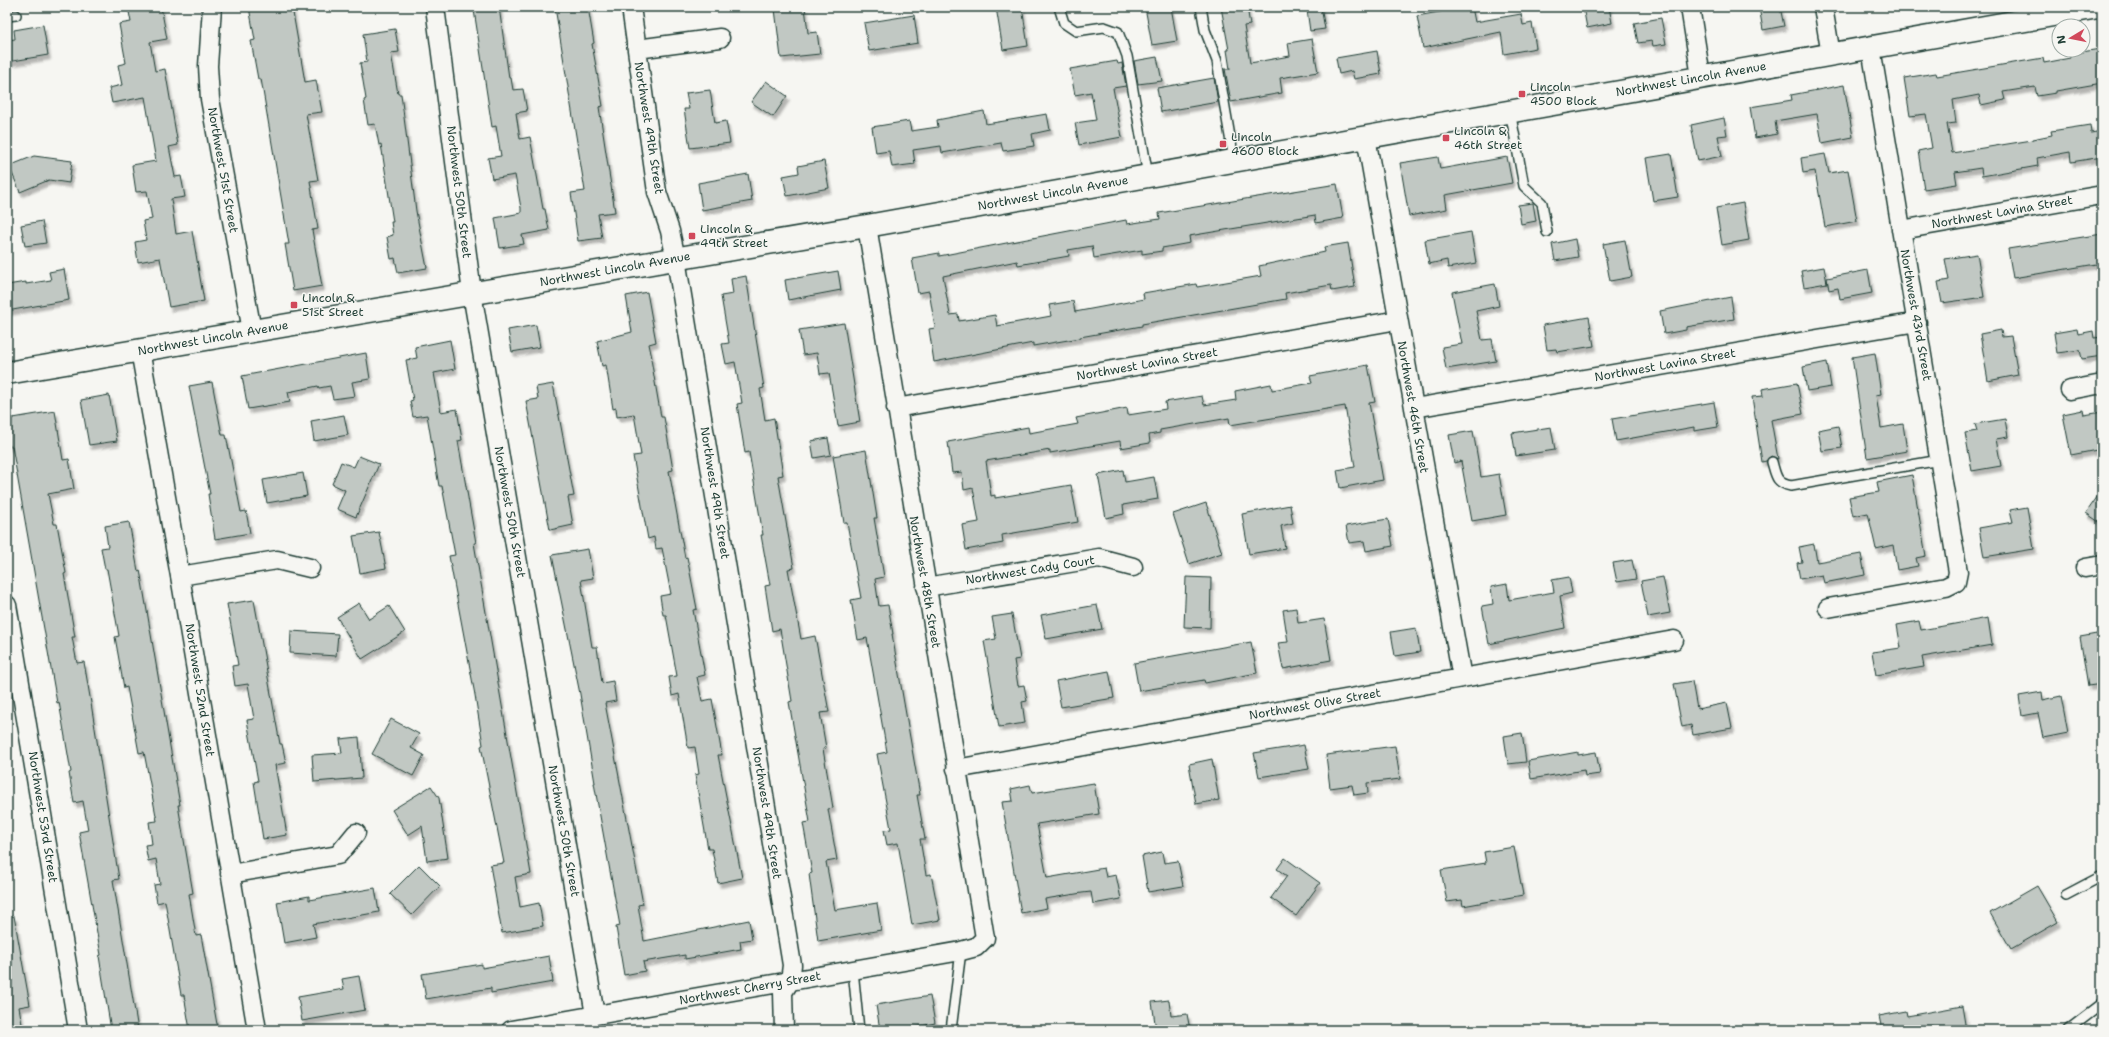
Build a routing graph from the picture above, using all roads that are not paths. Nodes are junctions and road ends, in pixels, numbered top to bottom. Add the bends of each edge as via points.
1 (212, 7) edge
2 (435, 7) edge
3 (631, 7) edge
4 (1059, 7) edge
5 (1201, 7) edge
6 (1690, 7) edge
7 (1824, 7) edge
8 (2098, 7) edge
9 (2026, 13) edge
10 (720, 38) dead end
11 (1871, 48) junction
12 (637, 50) junction
13 (1831, 55) junction
14 (1701, 77) junction
15 (1510, 111) junction
16 (1366, 137) junction
17 (1234, 160) junction
18 (1148, 176) junction
19 (2102, 195) edge
20 (867, 226) junction
21 (1901, 230) junction
22 (1547, 232) dead end
23 (676, 259) junction
24 (472, 293) junction
25 (1398, 320) junction
26 (1917, 322) junction
27 (252, 331) junction
28 (140, 350) junction
29 (7, 373) edge
30 (2102, 384) edge
31 (2070, 390) dead end
32 (896, 408) junction
33 (1414, 408) junction
34 (1940, 460) junction
35 (1772, 462) dead end
36 (1133, 567) dead end
37 (310, 568) dead end
38 (180, 576) junction
39 (926, 587) junction
40 (7, 605) edge
41 (1828, 608) dead end
42 (1674, 640) dead end
43 (1462, 678) junction
44 (956, 769) junction
45 (356, 833) dead end
46 (230, 874) junction
47 (2102, 876) edge
48 (2066, 895) dead end
49 (985, 938) joint
50 (962, 951) junction
51 (853, 970) junction
52 (790, 981) junction
53 (2102, 1004) edge
54 (596, 1015) junction
55 (78, 1030) edge
56 (257, 1030) edge
57 (512, 1030) edge
58 (784, 1030) edge
59 (859, 1030) edge
60 (951, 1030) edge
61 (2068, 1030) edge

1 - 27 street, Northwest 51st Street via 208,66 210,99
2 - 24 street, Northwest 50th Street
3 - 12 street, Northwest 49th Street
4 - 18 lane via 1064,23 1076,31 1104,27 1118,32 1127,56
5 - 17 lane via 1205,30 1217,61
6 - 14 street
7 - 13 street
8 - 9 street, Northwest Lincoln Avenue
9 - 11 street, Northwest Lincoln Avenue
10 - 12 street
11 - 13 street, Northwest Lincoln Avenue
11 - 21 street, Northwest 43rd Street
12 - 23 street, Northwest 49th Street via 657,192
13 - 14 street, Northwest Lincoln Avenue
14 - 15 street, Northwest Lincoln Avenue
15 - 16 street, Northwest Lincoln Avenue
15 - 22 lane via 1524,186 1542,203
16 - 17 street, Northwest Lincoln Avenue
16 - 25 street, Northwest 46th Street
17 - 18 street, Northwest Lincoln Avenue
18 - 20 street, Northwest Lincoln Avenue
19 - 21 street, Northwest Lavina Street
20 - 23 street, Northwest Lincoln Avenue
20 - 32 street, Northwest 48th Street
21 - 26 street, Northwest 43rd Street
23 - 24 street, Northwest Lincoln Avenue
23 - 52 street, Northwest 49th Street via 792,965
24 - 27 street, Northwest Lincoln Avenue
24 - 54 street, Northwest 50th Street
25 - 32 street, Northwest Lavina Street
25 - 33 street, Northwest 46th Street
26 - 33 street, Northwest Lavina Street
26 - 34 street, Northwest 43rd Street
27 - 28 street, Northwest Lincoln Avenue
28 - 29 street, Northwest Lincoln Avenue
28 - 38 street, Northwest 52nd Street
30 - 31 street
32 - 39 street, Northwest 48th Street
33 - 43 street, Northwest 46th Street
34 - 35 lane via 1791,486 1783,485 1777,480
34 - 41 street, Northwest 43rd Street via 1958,572 1956,582 1946,587
36 - 39 street, Northwest Cady Court via 1099,558
37 - 38 street via 277,560
38 - 46 street, Northwest 52nd Street
39 - 44 street, Northwest 48th Street
40 - 55 street, Northwest 53rd Street
42 - 43 street, Northwest Olive Street
43 - 44 street, Northwest Olive Street
44 - 49 street, Northwest 48th Street
45 - 46 street via 338,855
46 - 56 street, Northwest 52nd Street
47 - 48 lane
49 - 50 street, Northwest Cherry Street via 976,947
50 - 51 street, Northwest Cherry Street
50 - 60 lane
51 - 52 street, Northwest Cherry Street
51 - 59 lane
52 - 54 street, Northwest Cherry Street
52 - 58 street, Northwest 49th Street via 782,992
53 - 61 lane
54 - 57 street, Northwest Cherry Street

